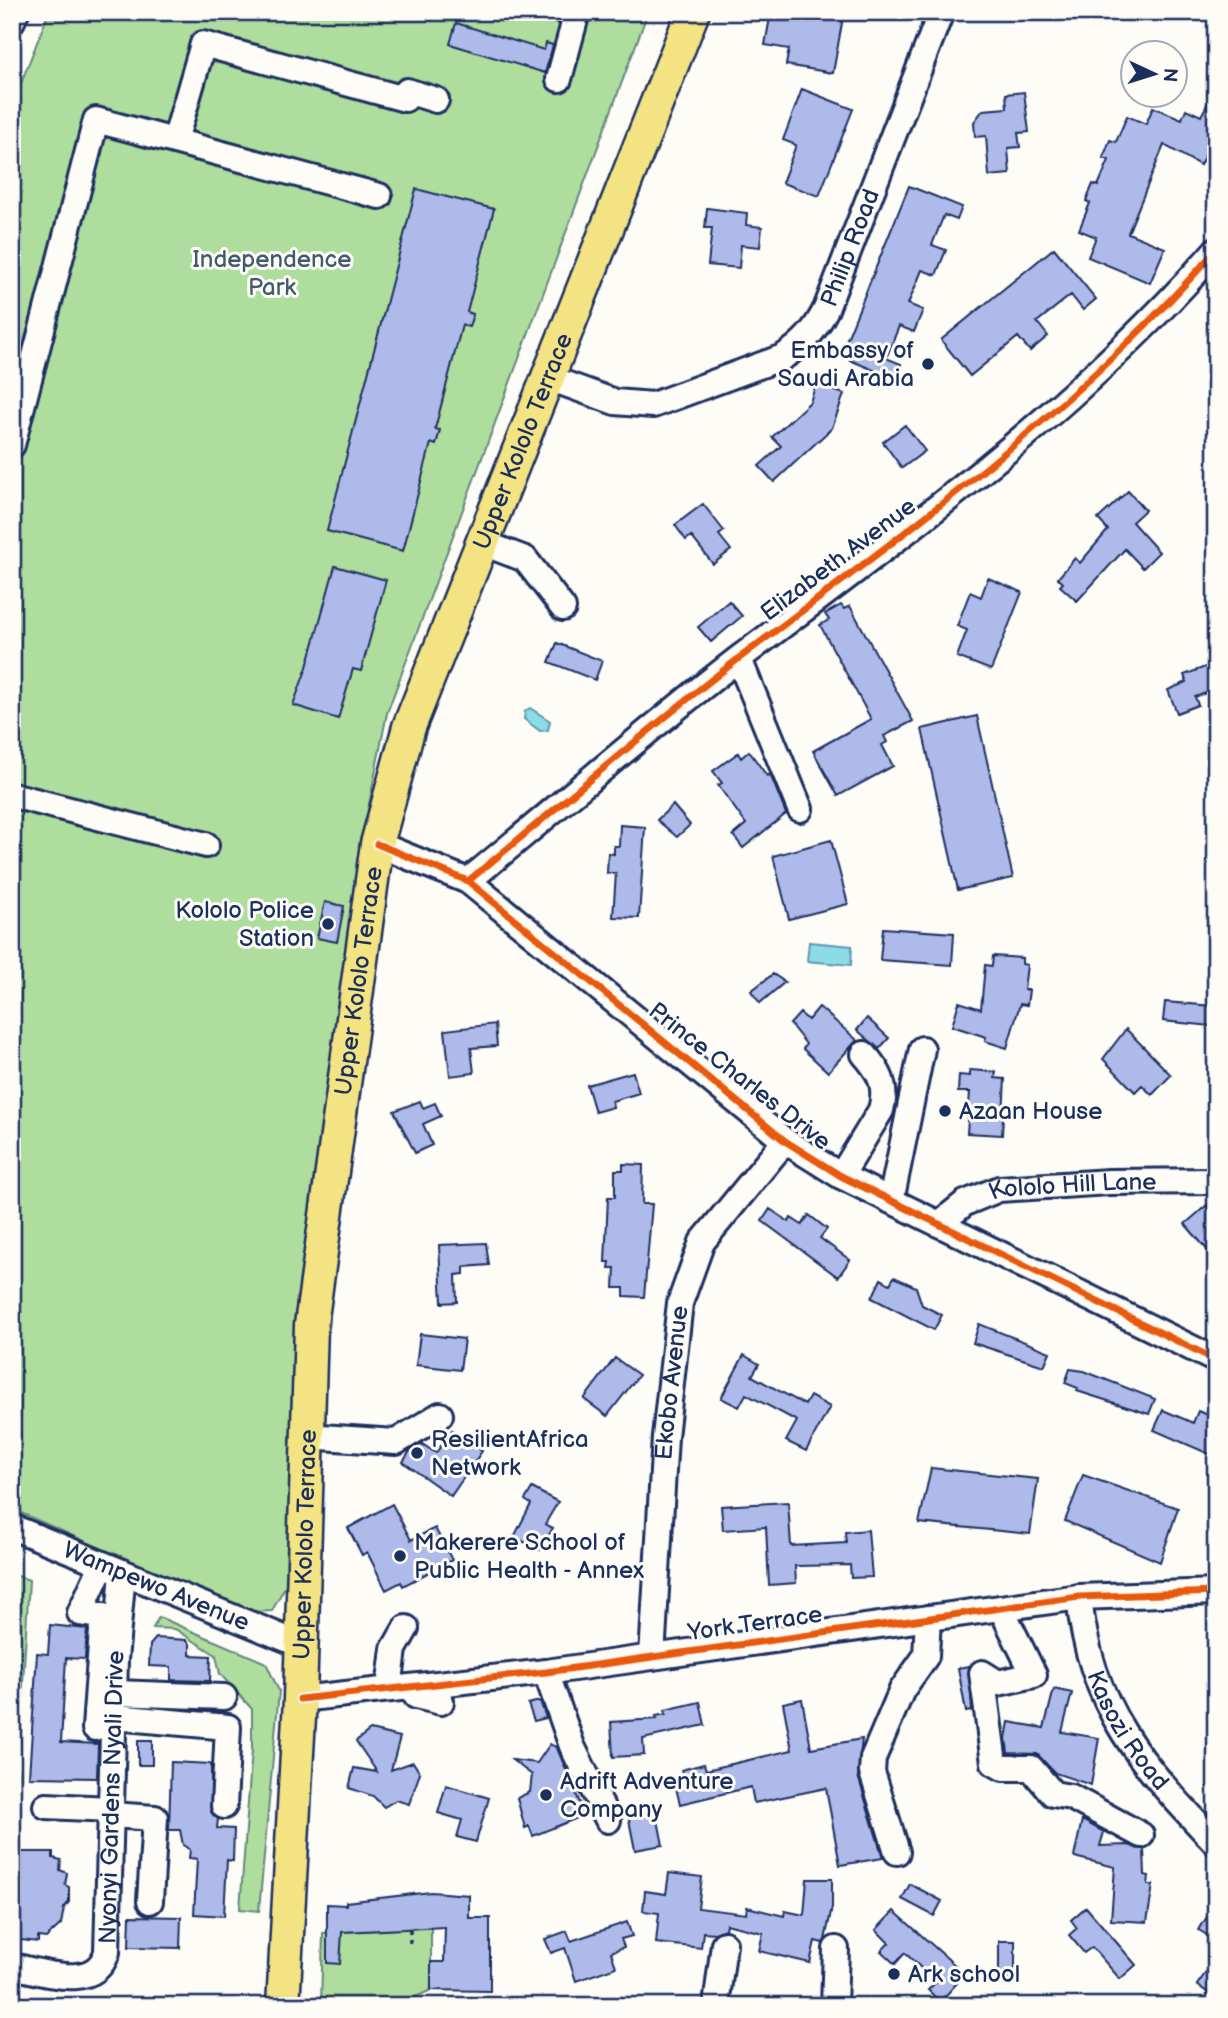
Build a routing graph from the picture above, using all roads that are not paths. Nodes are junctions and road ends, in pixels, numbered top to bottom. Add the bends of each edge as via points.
1 (16, 12) edge
2 (693, 12) edge
3 (941, 12) edge
4 (573, 13) edge
5 (12, 21) edge
6 (559, 79) dead end
7 (436, 100) dead end
8 (175, 141) junction
9 (379, 196) dead end
10 (1216, 250) edge
11 (549, 378) junction
12 (12, 445) edge
13 (483, 543) junction
14 (563, 608) dead end
15 (739, 659) junction
16 (12, 795) edge
17 (800, 809) dead end
18 (377, 844) junction
19 (206, 845) dead end
20 (468, 881) junction
21 (922, 1049) dead end
22 (864, 1054) dead end
23 (785, 1141) junction
24 (841, 1176) junction
25 (1216, 1181) edge
26 (988, 1191) junction
27 (891, 1201) junction
28 (939, 1224) junction
29 (976, 1241) junction
30 (1216, 1360) edge
31 (440, 1415) dead end
32 (306, 1436) junction
33 (12, 1527) edge
34 (113, 1569) junction
35 (1216, 1592) edge
36 (1079, 1597) junction
37 (1001, 1608) junction
38 (928, 1618) junction
39 (406, 1628) dead end
40 (301, 1645) junction
41 (652, 1657) junction
42 (108, 1660) junction
43 (546, 1672) junction
44 (401, 1688) junction
45 (224, 1697) dead end
46 (300, 1699) junction
47 (441, 1702) dead end
48 (108, 1713) junction
49 (46, 1806) dead end
50 (224, 1806) dead end
51 (111, 1812) junction
52 (608, 1820) dead end
53 (1141, 1835) dead end
54 (1216, 1843) edge
55 (897, 1852) dead end
56 (150, 1901) dead end
57 (724, 1944) dead end
58 (836, 1949) dead end
59 (12, 1966) edge
60 (283, 2006) edge
61 (716, 2006) edge
62 (834, 2006) edge

1 - 5 street
2 - 11 main road, Upper Kololo Terrace
3 - 11 street, Philip Road via 826,309 801,345 783,357 653,405 615,402
4 - 6 street
7 - 8 street via 203,44
8 - 9 street
8 - 12 street via 96,120
10 - 15 street, Elizabeth Avenue via 1126,347 1001,457
11 - 13 main road, Upper Kololo Terrace
13 - 14 street via 525,559
13 - 18 main road, Upper Kololo Terrace via 409,727
15 - 17 street
15 - 20 street, Elizabeth Avenue
16 - 19 street
18 - 20 street, Prince Charles Drive
18 - 32 main road, Upper Kololo Terrace via 316,1276
20 - 23 street, Prince Charles Drive
21 - 27 street
22 - 24 street via 880,1072 884,1098
23 - 24 street, Prince Charles Drive
23 - 41 street, Ekobo Avenue via 702,1242 680,1303 665,1437
24 - 27 street, Prince Charles Drive
25 - 26 street, Kololo Hill Lane
26 - 28 street, Kololo Hill Lane
26 - 29 street via 976,1209
27 - 28 street, Prince Charles Drive
28 - 29 street, Prince Charles Drive
29 - 30 street, Prince Charles Drive
31 - 32 street via 396,1442
32 - 40 main road, Upper Kololo Terrace
33 - 34 street, Wampewo Avenue
34 - 40 street, Wampewo Avenue
34 - 42 street, Nyonyi Gardens Nyali Drive
34 - 42 street via 80,1613 103,1616
35 - 36 street, York Terrace
36 - 37 street, York Terrace
36 - 54 street, Kasozi Road via 1091,1668 1115,1719 1161,1785
37 - 38 street, York Terrace
37 - 53 street via 1034,1675 998,1683 982,1673 994,1763 1003,1768 1031,1768 1053,1794 1071,1797
38 - 41 street, York Terrace
38 - 55 street via 926,1656 902,1690 873,1758 872,1772
39 - 44 street via 394,1649
40 - 46 main road, Upper Kololo Terrace
41 - 43 street, York Terrace
42 - 48 street, Nyonyi Gardens Nyali Drive
42 - 48 street
43 - 44 street, York Terrace
43 - 52 street via 572,1746
44 - 46 street, York Terrace
44 - 47 street
45 - 48 street
46 - 60 main road, Upper Kololo Terrace
48 - 50 street via 228,1727
48 - 51 street, Nyonyi Gardens Nyali Drive
49 - 51 street
51 - 56 street via 155,1818
51 - 59 street, Nyonyi Gardens Nyali Drive via 104,1963 90,1975 76,1977
57 - 61 street
58 - 62 street

